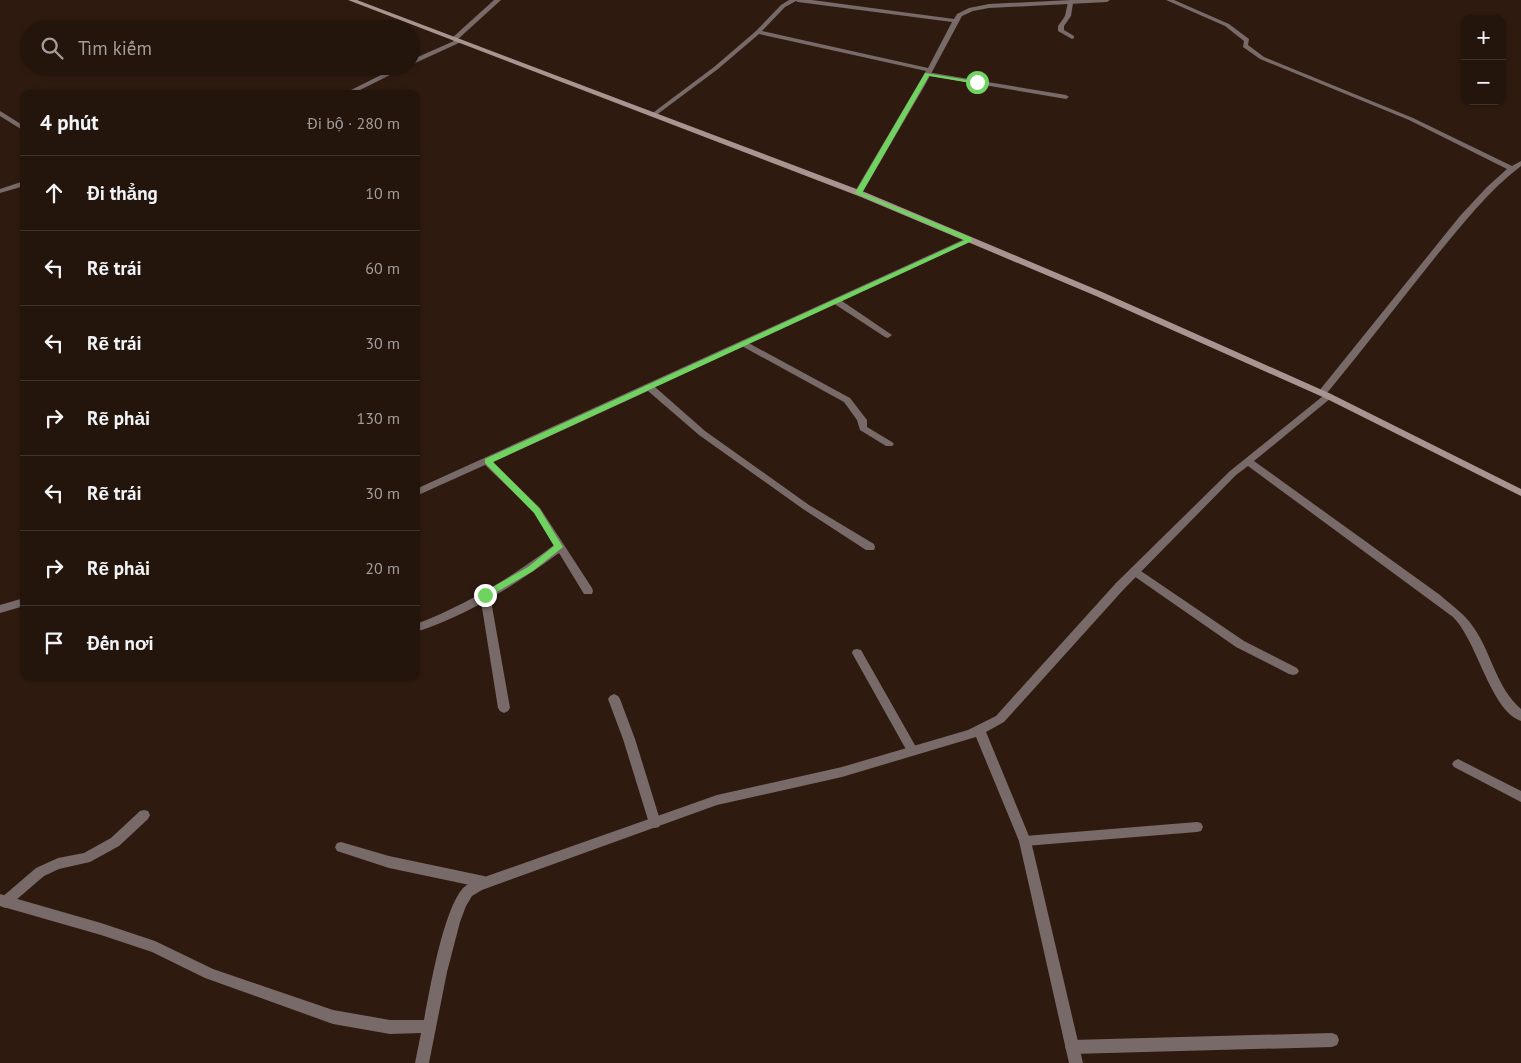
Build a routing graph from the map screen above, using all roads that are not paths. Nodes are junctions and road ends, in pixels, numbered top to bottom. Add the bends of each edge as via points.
1 (351, 0) edge
2 (498, 0) edge
3 (796, 0) edge
4 (1107, 0) edge
5 (1169, 0) edge
6 (1070, 3) junction
7 (404, 20) edge
8 (955, 21) junction
9 (420, 26) edge
10 (758, 32) junction
11 (1072, 37) dead end
12 (456, 40) junction
13 (420, 58) edge
14 (928, 72) junction
15 (386, 75) edge
16 (354, 90) edge
17 (1066, 97) dead end
18 (0, 113) edge
19 (653, 115) junction
20 (20, 126) edge
21 (1521, 163) edge
22 (1512, 169) junction
23 (20, 184) edge
24 (0, 192) edge
25 (858, 193) junction
26 (970, 240) junction
27 (836, 301) junction
28 (888, 334) dead end
29 (743, 343) junction
30 (648, 386) junction
31 (1325, 395) junction
32 (890, 444) dead end
33 (487, 461) junction
34 (1247, 461) junction
35 (420, 491) edge
36 (1521, 493) edge
37 (558, 547) junction
38 (870, 547) dead end
39 (1135, 571) junction
40 (588, 591) dead end
41 (485, 595) junction
42 (20, 603) edge
43 (0, 609) edge
44 (420, 627) edge
45 (857, 653) dead end
46 (1293, 671) dead end
47 (614, 699) dead end
48 (504, 708) dead end
49 (1521, 716) edge
50 (979, 730) junction
51 (912, 750) junction
52 (1458, 764) dead end
53 (1521, 797) edge
54 (144, 815) dead end
55 (655, 823) junction
56 (1197, 827) dead end
57 (1025, 841) junction
58 (341, 847) dead end
59 (484, 882) junction
60 (2, 901) edge
61 (430, 1026) junction
62 (1332, 1040) dead end
63 (1072, 1047) junction
64 (422, 1063) edge
65 (1076, 1063) edge

1 - 7 street
2 - 12 street
3 - 8 street
3 - 10 street via 783,6
4 - 6 street
5 - 22 street via 1228,25 1246,40 1245,46 1262,58 1411,119
6 - 8 street via 989,6 971,9
6 - 11 street via 1061,31
8 - 14 street
9 - 12 street
10 - 14 street
10 - 19 street
12 - 13 street
12 - 19 street
14 - 17 street
14 - 25 street
15 - 16 street
18 - 20 street
19 - 25 street
21 - 22 street
22 - 31 street via 1478,201 1407,286
23 - 24 street
25 - 26 street
26 - 27 street
26 - 31 street
27 - 28 street
27 - 29 street
29 - 30 street
29 - 32 street via 848,400 862,420 863,428
30 - 33 street
30 - 38 street via 702,433 806,507
31 - 34 street
31 - 36 street
33 - 35 street
33 - 37 street via 537,510
34 - 39 street
34 - 49 street via 1463,620 1498,691
37 - 40 street
37 - 41 street via 530,569
39 - 46 street via 1240,644
39 - 50 street via 1000,720
41 - 44 street via 439,621
41 - 48 street
42 - 43 street
45 - 51 street
47 - 55 street
50 - 51 street
50 - 57 street
51 - 55 street via 842,772 718,800
52 - 53 street
54 - 60 street via 115,842 86,858 40,872
55 - 59 street
56 - 57 street
57 - 63 street
58 - 59 street via 389,862
59 - 61 street via 468,892 455,918
60 - 61 street via 155,947 210,974 333,1016 390,1027
61 - 64 street
62 - 63 street
63 - 65 street

